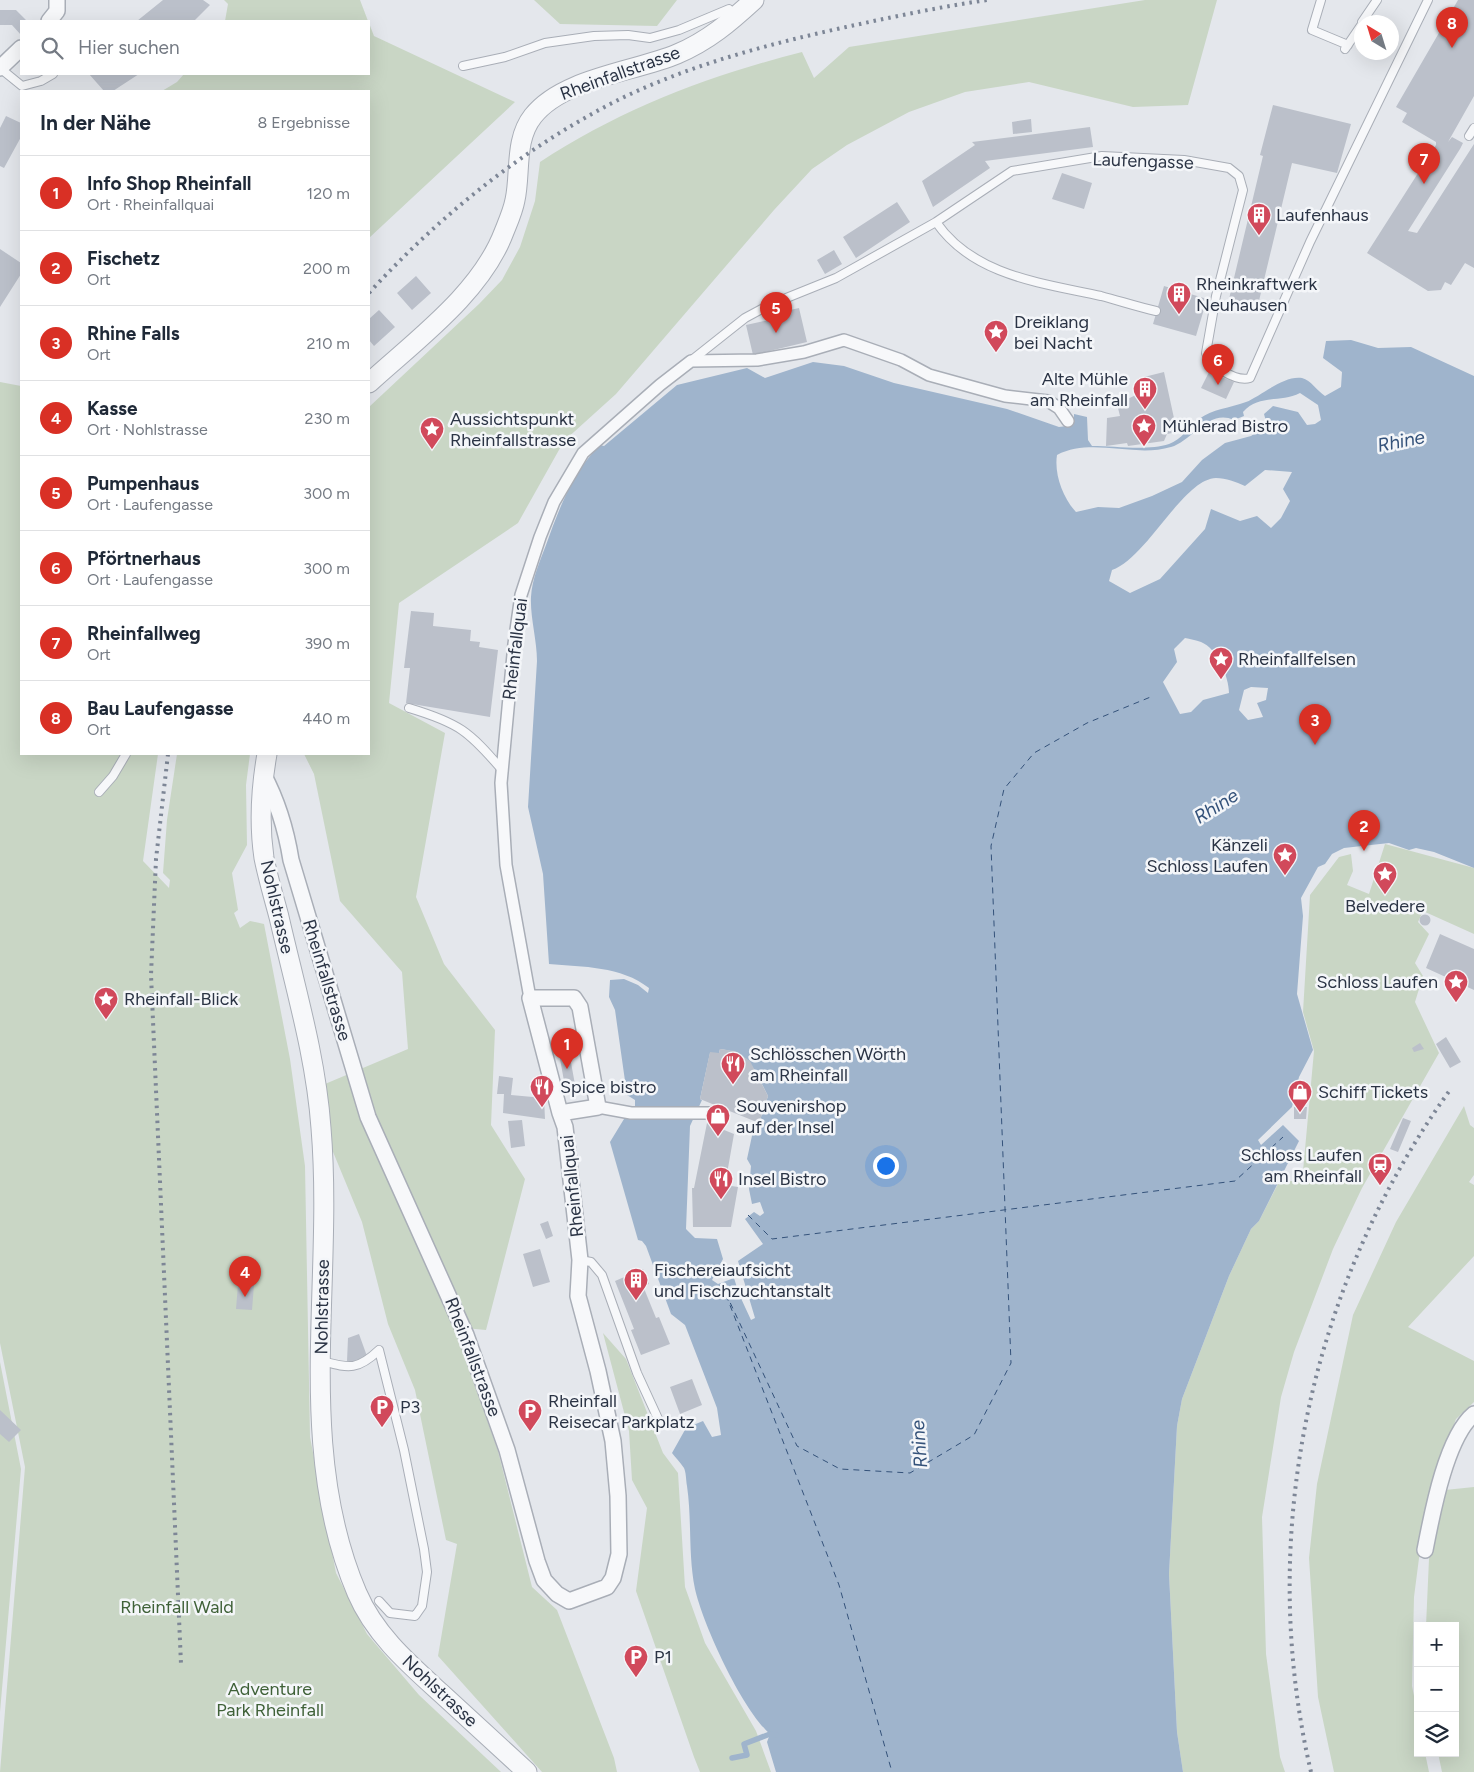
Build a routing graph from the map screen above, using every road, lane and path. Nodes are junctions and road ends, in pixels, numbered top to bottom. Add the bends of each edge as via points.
1 (57, 0) edge
2 (754, 0) edge
3 (1322, 0) edge
4 (1377, 0) edge
5 (1428, 0) edge
6 (1367, 15) edge
7 (736, 17) junction
8 (50, 20) edge
9 (1354, 35) edge
10 (20, 49) edge
11 (462, 66) dead end
12 (0, 68) edge
13 (52, 75) edge
14 (1474, 128) edge
15 (1469, 136) dead end
16 (936, 222) junction
17 (1156, 311) dead end
18 (692, 360) junction
19 (370, 382) edge
20 (1068, 421) dead end
21 (409, 708) dead end
22 (125, 755) edge
23 (266, 755) edge
24 (503, 771) junction
25 (263, 774) junction
26 (99, 792) dead end
27 (530, 998) junction
28 (598, 1107) junction
29 (560, 1113) junction
30 (710, 1113) dead end
31 (580, 1260) junction
32 (321, 1360) junction
33 (1474, 1414) edge
34 (660, 1423) dead end
35 (1425, 1550) dead end
36 (379, 1601) dead end
37 (527, 1772) edge

1 - 8 street via 57,11
2 - 7 street, Rheinfallstrasse
3 - 9 lane via 1312,30 1346,47
4 - 6 lane
5 - 16 lane, Laufengasse via 1310,242 1250,378 1240,378 1218,368 1209,361 1206,353 1216,296 1243,190 1239,176 1229,168 1184,160 1102,156 1012,171
7 - 11 lane via 729,9 650,38 594,36 555,42
7 - 19 street, Rheinfallstrasse via 707,40 552,98 532,116 522,137 515,200 486,270 456,303
10 - 12 street
12 - 13 lane via 22,86
14 - 15 lane
16 - 17 lane via 961,250 990,266 1034,283
16 - 18 lane, Laufengasse via 836,278 745,318
18 - 20 street via 757,360 804,352 844,340 902,360 929,375 1006,396 1048,402 1059,408
18 - 24 street, Rheinfallquai via 583,453 554,502 521,595
21 - 24 lane via 448,721 466,731
22 - 26 lane
23 - 25 street
24 - 27 street, Rheinfallquai via 506,865
25 - 31 street, Rheinfallstrasse via 276,797 284,822 292,860 368,1117 466,1335 507,1450 544,1580 570,1602 607,1586 613,1578 618,1554 618,1496 613,1441 578,1296
25 - 32 street, Nohlstrasse via 264,858 306,1032 321,1127 325,1221
27 - 28 street via 574,998 578,1002
27 - 29 street, Rheinfallquai
28 - 29 street, Rheinfallquai
28 - 30 street via 630,1113
29 - 31 street, Rheinfallquai via 565,1127
31 - 34 lane via 591,1262 602,1275 637,1374
32 - 36 lane via 352,1367 365,1363 379,1350 404,1450 427,1572 422,1606 415,1616 390,1614
32 - 37 street, Nohlstrasse via 326,1473 334,1521 358,1596 374,1625 389,1643
33 - 35 street via 1456,1436 1440,1483

